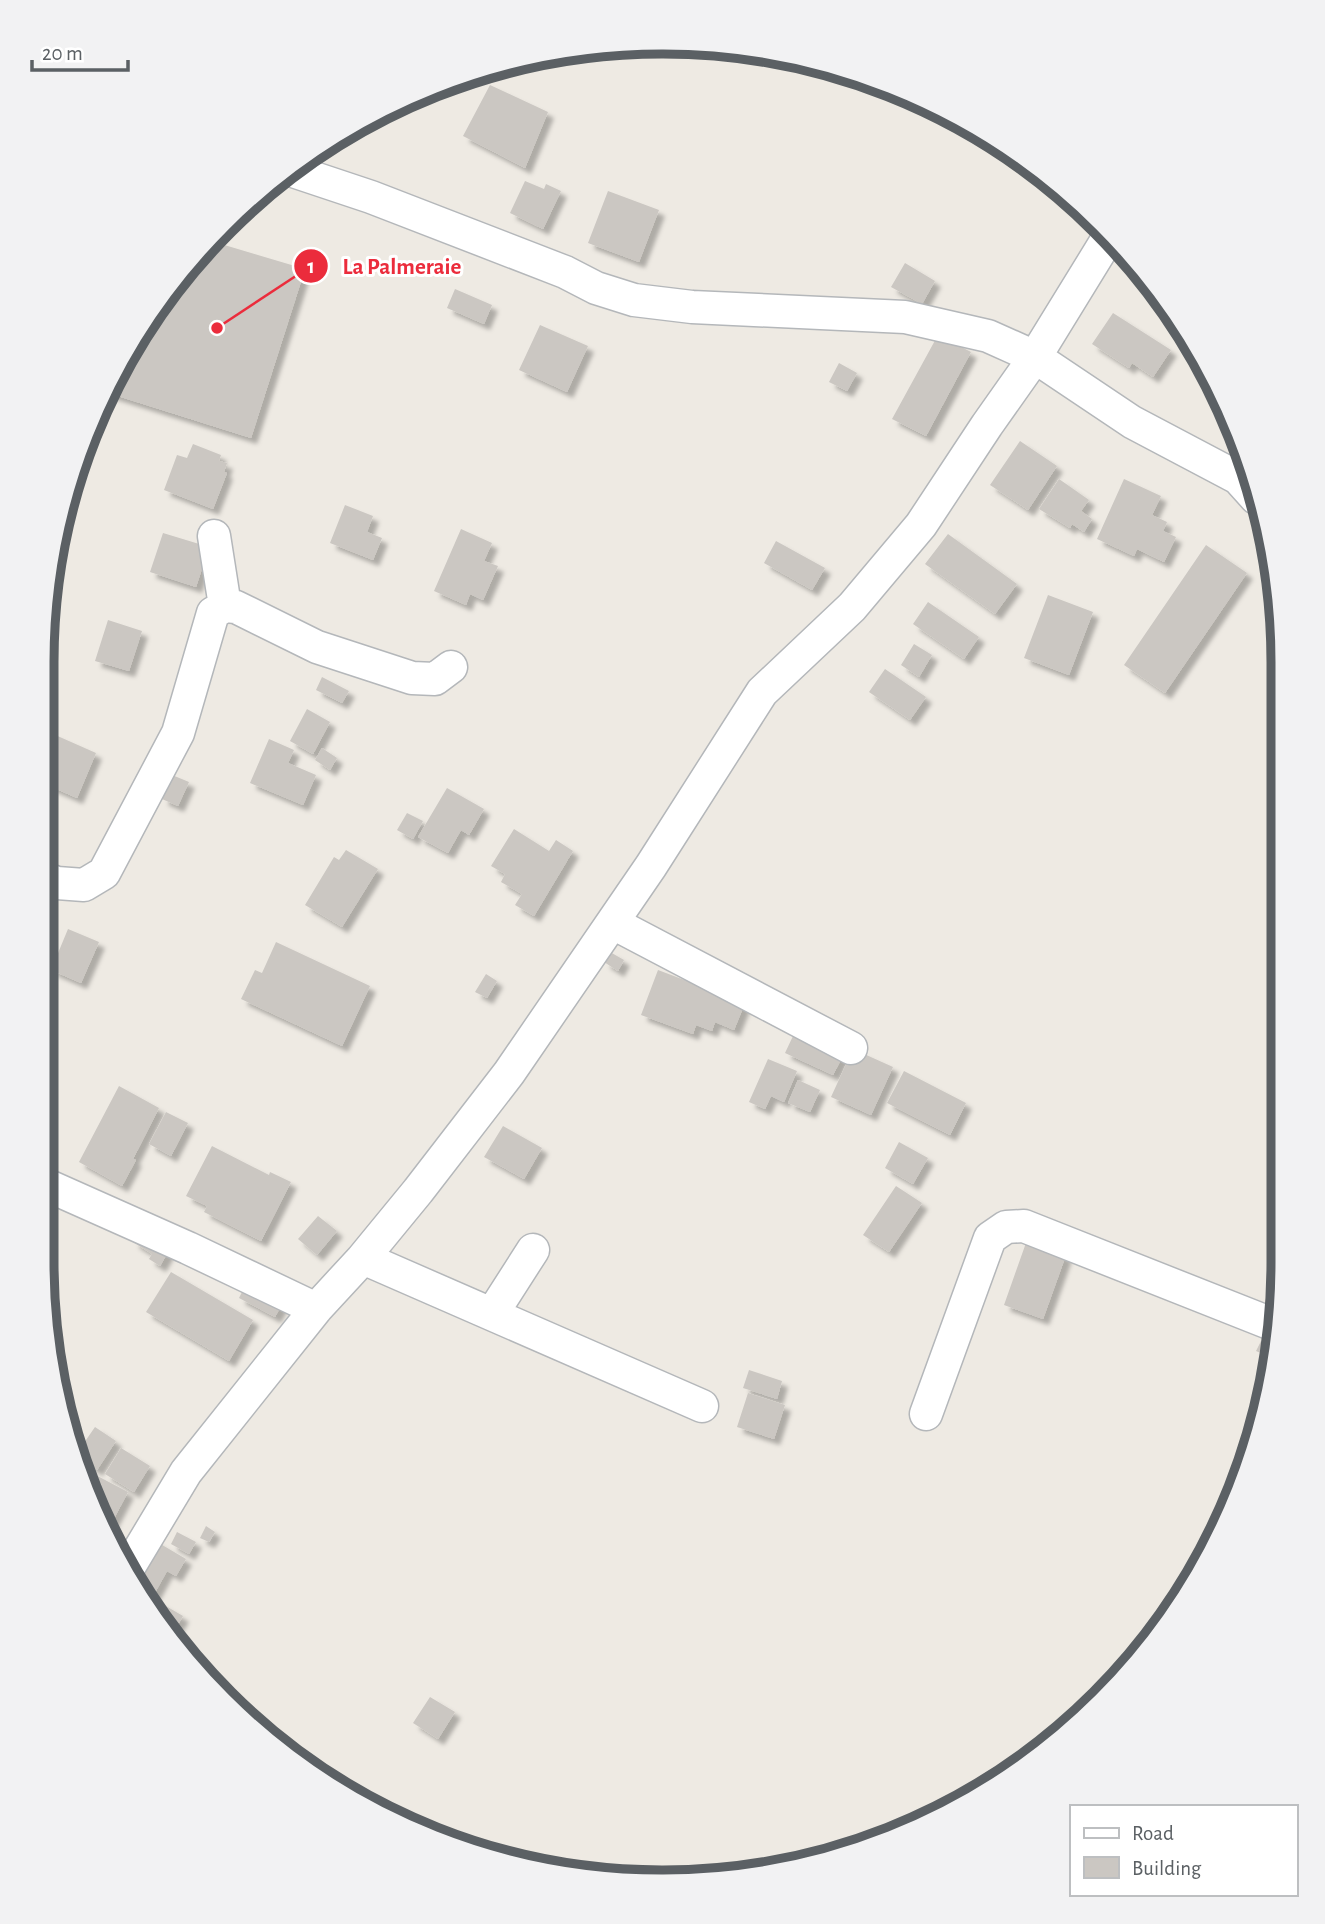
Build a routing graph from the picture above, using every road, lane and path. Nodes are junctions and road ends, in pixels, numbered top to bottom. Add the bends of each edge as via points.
1 (301, 174) edge
2 (1104, 244) edge
3 (1035, 357) junction
4 (1243, 484) edge
5 (214, 536) dead end
6 (225, 606) junction
7 (451, 667) dead end
8 (54, 882) edge
9 (613, 923) junction
10 (851, 1048) dead end
11 (54, 1188) edge
12 (533, 1250) dead end
13 (363, 1258) junction
14 (316, 1309) junction
15 (492, 1314) junction
16 (1267, 1322) edge
17 (702, 1406) dead end
18 (926, 1414) dead end
19 (133, 1560) edge

1 - 3 street via 634,300 905,317 988,336
2 - 3 street
3 - 4 street via 1132,422
3 - 9 street via 921,525 852,607 762,692
5 - 6 street
6 - 7 street via 236,607 317,647 412,678 435,679
6 - 8 street via 213,613 178,733 104,873 84,885
9 - 10 street
9 - 13 street via 509,1073
11 - 14 street
12 - 15 street
13 - 14 street
13 - 15 street
14 - 19 street via 186,1472
15 - 17 street
16 - 18 street via 1024,1226 1006,1227 990,1238

